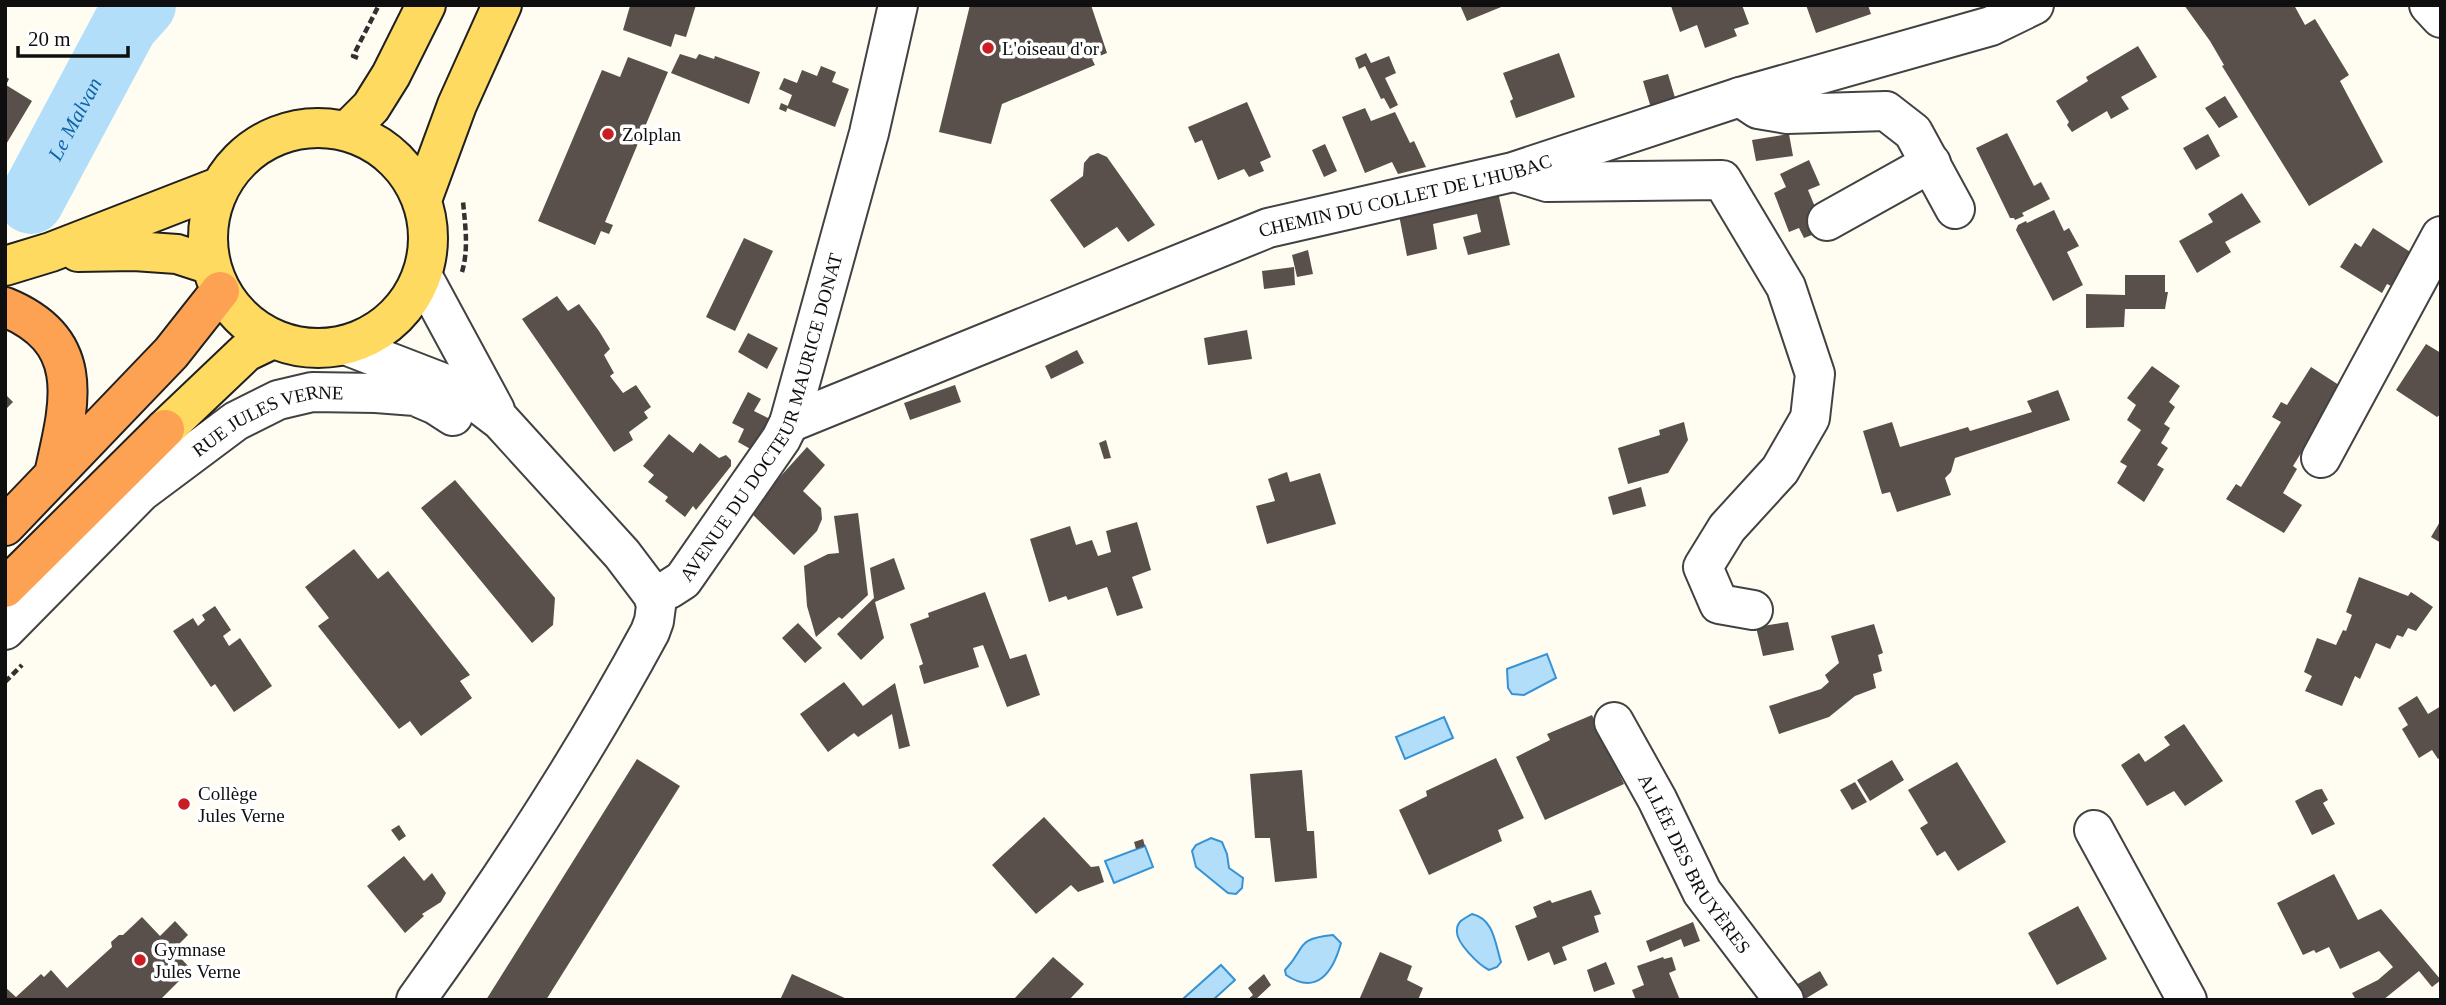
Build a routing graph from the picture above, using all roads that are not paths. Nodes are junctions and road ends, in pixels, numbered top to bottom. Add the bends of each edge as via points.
1 (426, 5) edge
2 (502, 5) edge
3 (898, 5) edge
4 (2034, 5) edge
5 (2429, 5) edge
6 (2441, 18) edge
7 (1741, 97) junction
8 (347, 131) junction
9 (1931, 163) junction
10 (1513, 172) junction
11 (221, 186) junction
12 (422, 200) junction
13 (1955, 209) dead end
14 (1827, 221) dead end
15 (2441, 236) edge
16 (51, 252) junction
17 (5, 265) edge
18 (422, 275) junction
19 (216, 278) junction
20 (5, 307) edge
21 (273, 339) junction
22 (345, 345) junction
23 (501, 421) junction
24 (789, 423) junction
25 (166, 429) junction
26 (2321, 458) dead end
27 (53, 476) junction
28 (141, 492) junction
29 (572, 499) junction
30 (5, 526) edge
31 (5, 588) edge
32 (653, 595) junction
33 (1754, 610) dead end
34 (5, 630) edge
35 (1614, 722) dead end
36 (2094, 830) dead end
37 (416, 1000) edge
38 (1784, 1000) edge
39 (2187, 1000) edge

1 - 8 main road via 371,107
2 - 12 main road via 457,105
3 - 24 street, AVENUE DU DOCTEUR MAURICE DONAT via 869,133
4 - 7 street, CHEMIN DU COLLET DE L'HUBAC via 1991,26
5 - 6 street
7 - 9 street via 1758,109 1787,114 1886,111 1913,132
7 - 10 street, CHEMIN DU COLLET DE L'HUBAC
8 - 11 main road via 310,127 275,136 243,156
8 - 12 main road via 372,141 393,157
9 - 13 street
9 - 14 street
10 - 24 street, CHEMIN DU COLLET DE L'HUBAC via 1268,228
10 - 33 street via 1547,182 1723,180 1786,287 1815,374 1810,418 1780,470 1727,528 1703,567 1719,604
11 - 16 main road
11 - 19 main road via 207,238
12 - 18 main road via 429,237
15 - 26 street
16 - 17 main road
16 - 19 main road via 177,254
18 - 22 main road via 404,306 386,323
18 - 23 street, RUE JULES VERNE
19 - 21 main road via 234,310
19 - 27 highway via 171,352
20 - 27 highway via 45,330 60,352 68,381 68,412
21 - 22 main road via 296,346
21 - 25 main road via 246,352
22 - 23 street, RUE JULES VERNE via 459,389
23 - 29 street, RUE JULES VERNE
24 - 32 street, AVENUE DU DOCTEUR MAURICE DONAT via 683,580
25 - 28 street
25 - 31 highway
27 - 30 highway
28 - 29 street, RUE JULES VERNE via 236,421 278,400 312,392 347,391 415,396 436,405
28 - 34 street, RUE JULES VERNE
29 - 32 street, RUE JULES VERNE
32 - 37 street, AVENUE DU DOCTEUR MAURICE DONAT via 656,606 650,632 596,727 479,912
35 - 38 street, ALLÉE DES BRUYÈRES via 1702,892
36 - 39 street

